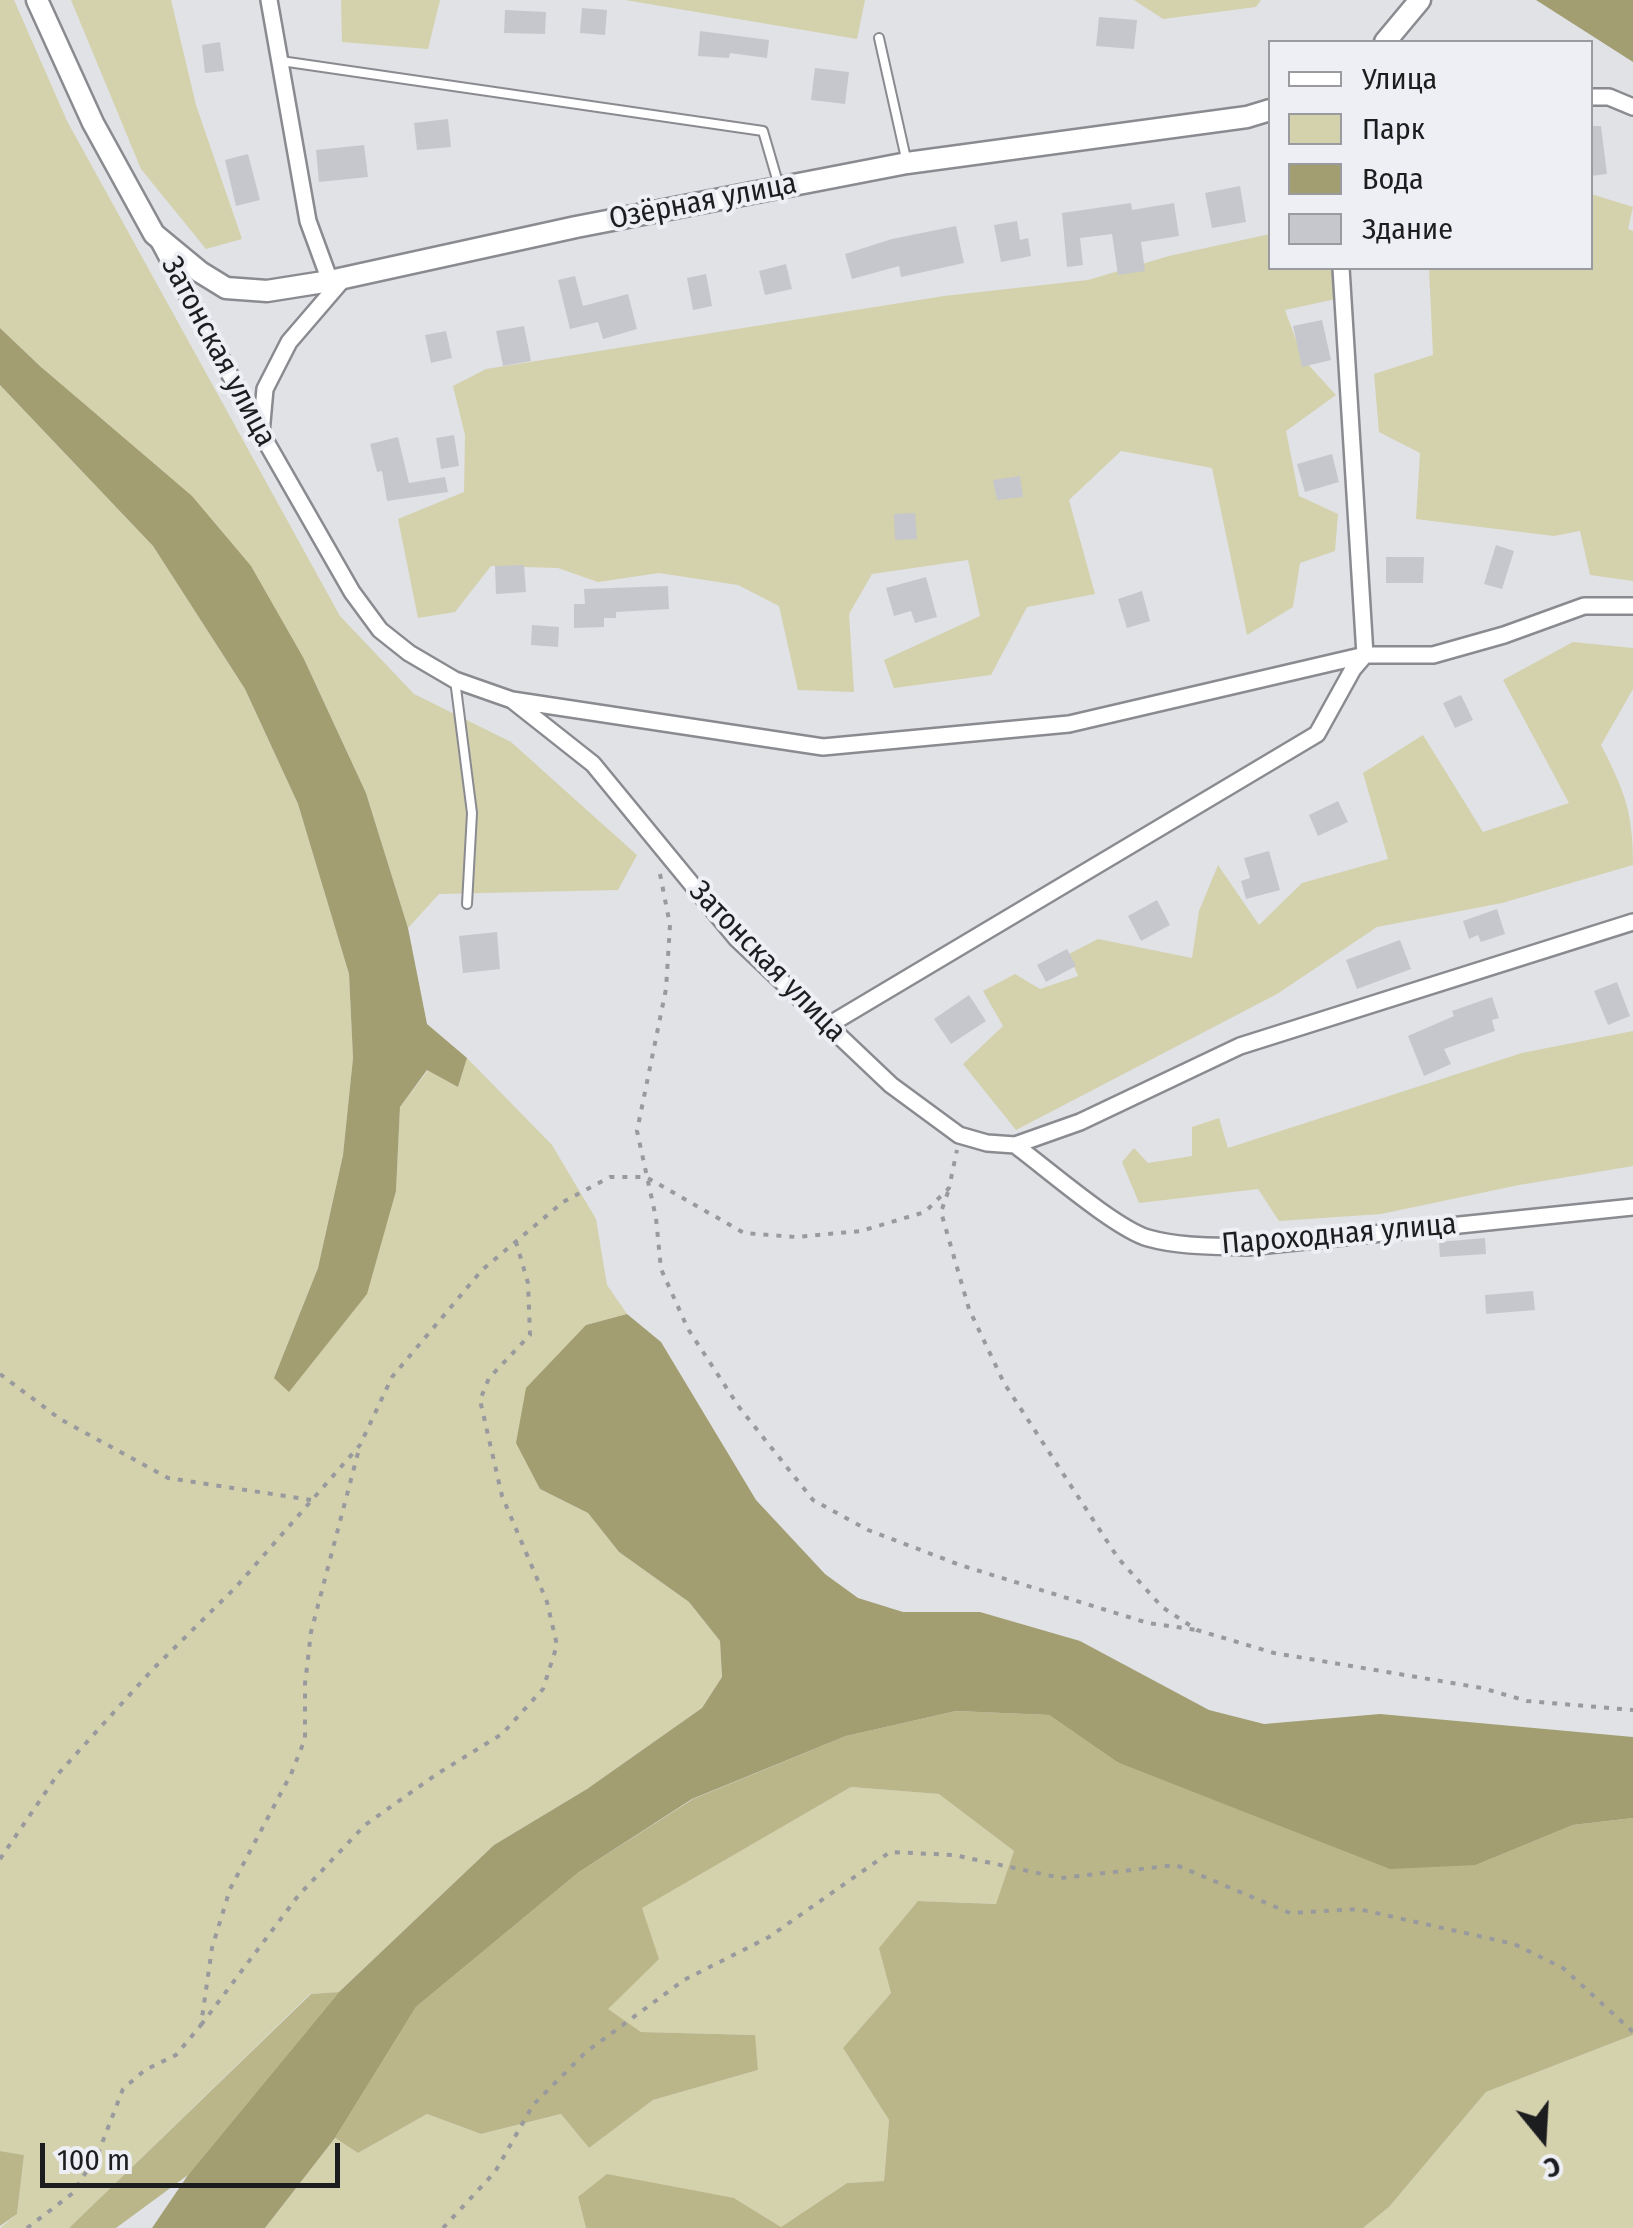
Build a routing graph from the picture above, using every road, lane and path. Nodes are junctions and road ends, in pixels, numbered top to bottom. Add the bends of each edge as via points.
1 (38, 0) edge
2 (269, 0) edge
3 (1418, 2) edge
4 (880, 38) dead end
5 (1387, 40) edge
6 (278, 60) junction
7 (1593, 97) edge
8 (1633, 107) edge
9 (1268, 111) edge
10 (907, 163) junction
11 (779, 186) junction
12 (154, 234) junction
13 (1341, 270) edge
14 (337, 280) junction
15 (261, 433) junction
16 (1633, 606) edge
17 (1365, 655) junction
18 (455, 680) junction
19 (512, 700) junction
20 (660, 874) dead end
21 (467, 904) dead end
22 (1633, 922) edge
23 (827, 1026) junction
24 (959, 1135) junction
25 (1015, 1145) junction
26 (646, 1178) junction
27 (949, 1188) junction
28 (1633, 1208) edge
29 (516, 1242) junction
30 (0, 1374) edge
31 (360, 1446) junction
32 (312, 1500) junction
33 (1197, 1630) junction
34 (1633, 1710) edge
35 (0, 1858) edge
36 (201, 2025) junction
37 (1633, 2032) edge
38 (27, 2228) edge
39 (442, 2228) edge

1 - 12 street
2 - 6 street
3 - 5 street
4 - 10 lane
6 - 11 lane via 764,130
6 - 14 street via 308,220
7 - 8 street
9 - 10 street, Озёрная улица
10 - 11 street, Озёрная улица
11 - 14 street, Озёрная улица
12 - 14 street, Озёрная улица via 226,288 267,291
12 - 15 street, Затонская улица
13 - 17 street
14 - 15 street via 289,342 265,389
15 - 18 street, Затонская улица via 380,630
16 - 17 street via 1584,606 1433,655
17 - 19 street via 1068,724 823,747
17 - 23 street via 1318,734
18 - 19 street, Затонская улица
18 - 21 lane via 472,813
19 - 23 street, Затонская улица via 593,764 736,938
20 - 26 path via 670,925 666,988 637,1131
22 - 25 street, Затонская улица via 1240,1046 1080,1122
23 - 24 street, Затонская улица
24 - 25 street, Затонская улица
24 - 27 path
25 - 28 street, Пароходная улица via 1145,1237 1195,1246
26 - 27 path via 744,1233 796,1237 861,1232 925,1212
26 - 29 path via 610,1177 563,1202
26 - 33 path via 661,1269 688,1329 813,1500 868,1530 960,1565 1148,1623
27 - 33 path via 942,1212 968,1309 1004,1382 1118,1558 1162,1607
29 - 31 path via 482,1270 392,1377
29 - 36 path via 528,1282 530,1334 489,1378 480,1400 502,1496 547,1602 556,1645 543,1688 502,1734 364,1825 298,1896
30 - 32 path via 60,1420 168,1478
31 - 32 path
31 - 36 path via 311,1632 304,1739 230,1889 212,1948
32 - 35 path via 58,1774
33 - 34 path via 1274,1653 1526,1701
36 - 38 path via 176,2055 123,2089 73,2193
37 - 39 path via 1563,1968 1514,1944 1358,1908 1290,1913 1176,1865 1061,1878 954,1855 890,1852 769,1937 684,1980 586,2052 533,2105 496,2172

